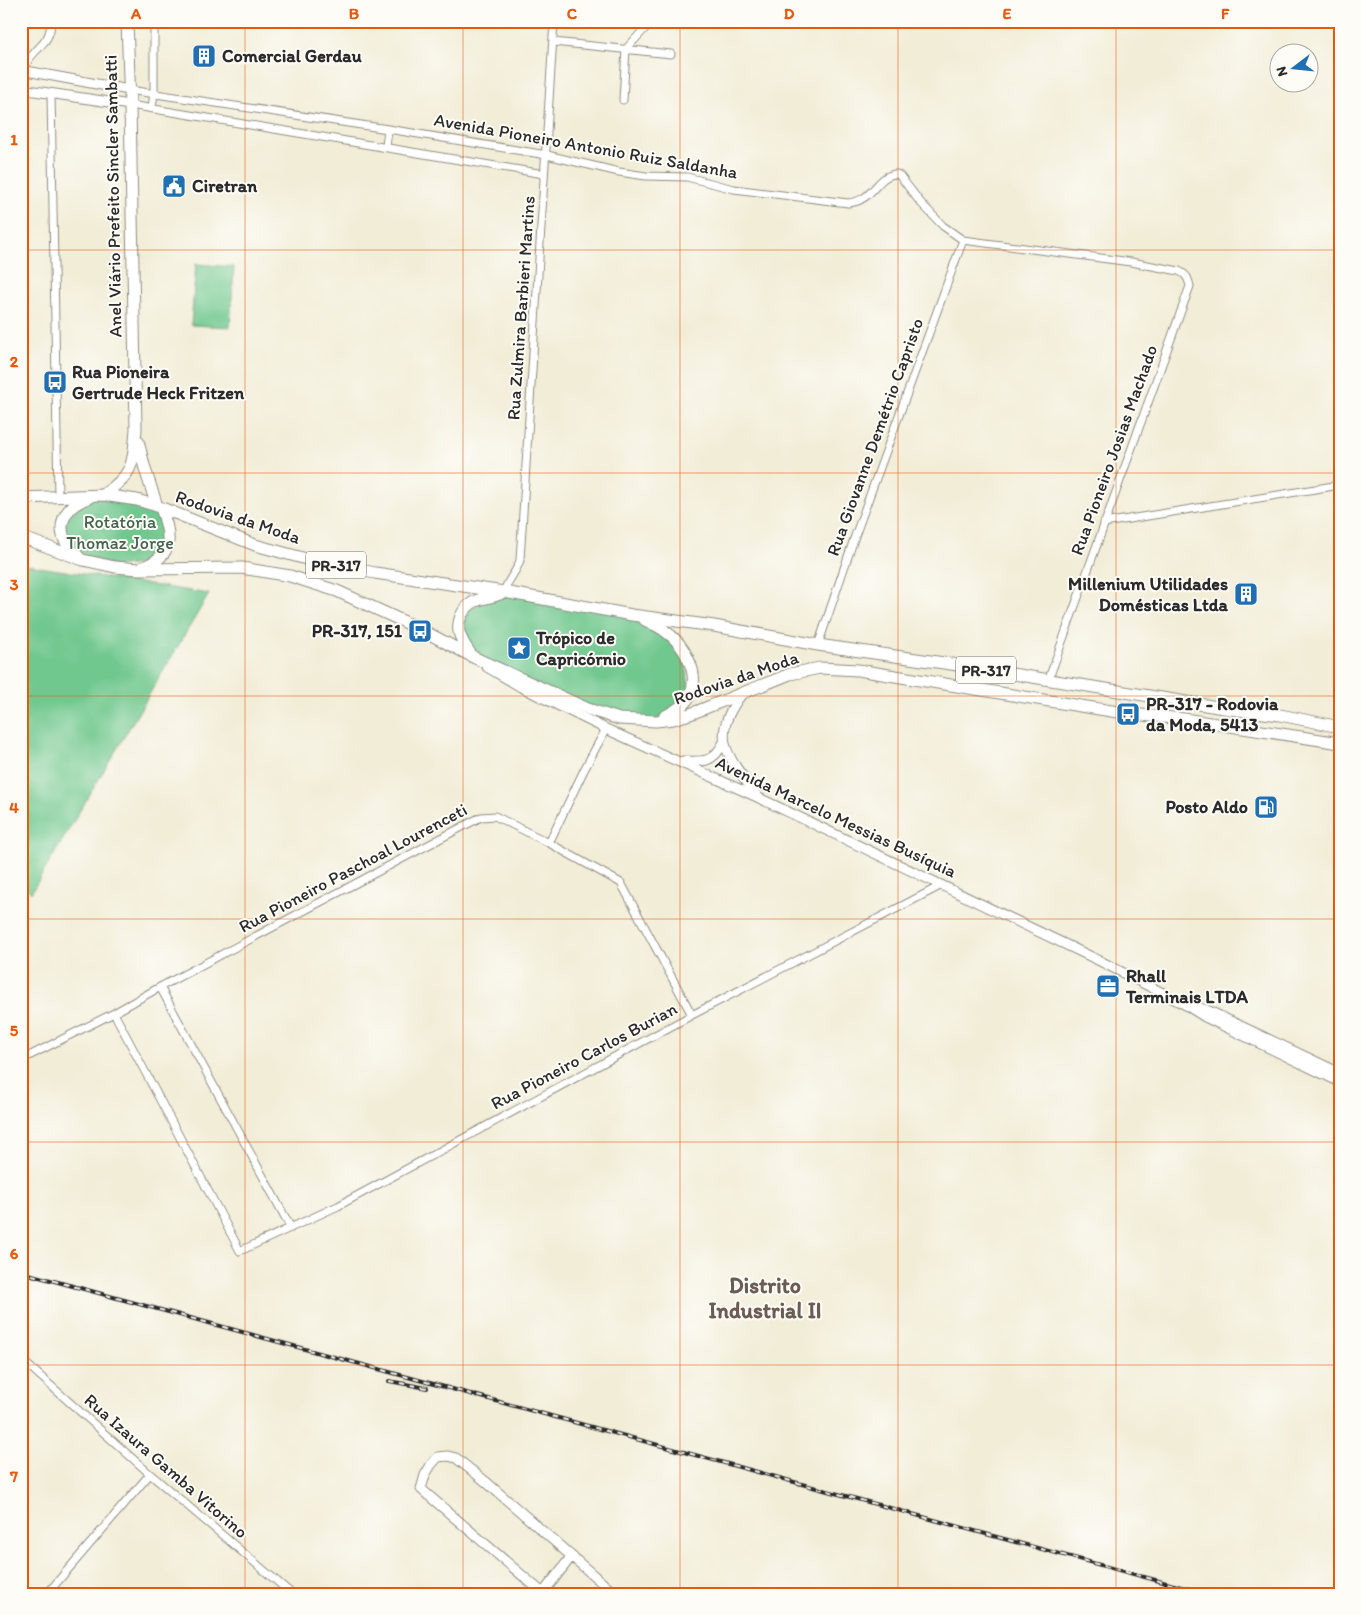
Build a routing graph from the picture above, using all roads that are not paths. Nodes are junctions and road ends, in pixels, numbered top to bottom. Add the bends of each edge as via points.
1 (51, 21) edge
2 (126, 21) edge
3 (154, 21) edge
4 (554, 21) edge
5 (652, 21) edge
6 (554, 42) junction
7 (626, 49) junction
8 (671, 54) dead end
9 (22, 70) edge
10 (21, 89) edge
11 (129, 90) junction
12 (154, 93) junction
13 (51, 94) junction
14 (622, 100) dead end
15 (130, 105) junction
16 (152, 108) junction
17 (388, 129) junction
18 (386, 147) junction
19 (547, 156) junction
20 (544, 174) junction
21 (963, 240) junction
22 (1190, 286) joint
23 (136, 430) junction
24 (1340, 485) edge
25 (99, 495) junction
26 (58, 496) junction
27 (21, 498) edge
28 (159, 507) junction
29 (1104, 523) junction
30 (21, 537) edge
31 (83, 560) junction
32 (139, 569) junction
33 (504, 592) junction
34 (632, 614) junction
35 (818, 645) junction
36 (473, 657) junction
37 (1048, 681) junction
38 (742, 694) junction
39 (656, 721) junction
40 (1340, 727) edge
41 (606, 729) junction
42 (724, 742) junction
43 (1340, 743) edge
44 (677, 761) junction
45 (757, 797) junction
46 (549, 843) junction
47 (942, 885) junction
48 (160, 987) junction
49 (114, 1014) junction
50 (692, 1015) junction
51 (1289, 1052) junction
52 (21, 1060) edge
53 (1340, 1072) edge
54 (1340, 1082) edge
55 (291, 1228) junction
56 (21, 1359) edge
57 (150, 1474) junction
58 (571, 1557) junction
59 (543, 1593) edge
60 (47, 1594) edge
61 (292, 1594) edge
62 (615, 1594) edge

1 - 9 street via 48,38
2 - 11 highway, Anel Viário Prefeito Sincler Sambatti
3 - 12 street
4 - 6 street, Rua Zulmira Barbieri Martins
5 - 7 street
6 - 7 street
6 - 19 street, Rua Zulmira Barbieri Martins
7 - 8 street
7 - 14 street
9 - 10 street
9 - 11 street, Avenida Pioneiro Antonio Ruiz Saldanha
10 - 13 street, Avenida Pioneiro Antonio Ruiz Saldanha
11 - 12 street, Avenida Pioneiro Antonio Ruiz Saldanha
11 - 15 highway, Anel Viário Prefeito Sincler Sambatti
12 - 16 street
12 - 17 street, Avenida Pioneiro Antonio Ruiz Saldanha
13 - 15 street, Avenida Pioneiro Antonio Ruiz Saldanha
13 - 26 street
15 - 16 street, Avenida Pioneiro Antonio Ruiz Saldanha
15 - 23 highway, Anel Viário Prefeito Sincler Sambatti
16 - 18 street, Avenida Pioneiro Antonio Ruiz Saldanha
17 - 18 street
17 - 19 street, Avenida Pioneiro Antonio Ruiz Saldanha
18 - 20 street, Avenida Pioneiro Antonio Ruiz Saldanha
19 - 20 street, Rua Zulmira Barbieri Martins
19 - 21 street, Avenida Pioneiro Antonio Ruiz Saldanha via 618,172 687,177 734,189 848,203 859,201 885,177 896,174 943,226
20 - 33 street, Rua Zulmira Barbieri Martins via 520,560
21 - 22 street, Avenida Pioneiro Antonio Ruiz Saldanha via 1169,269 1184,274
21 - 35 street, Rua Giovanne Demétrio Capristo
22 - 29 street, Rua Pioneiro Josias Machado
23 - 25 highway, Anel Viário Prefeito Sincler Sambatti via 133,462 127,475 118,485
23 - 28 highway, Anel Viário Prefeito Sincler Sambatti via 144,469
24 - 29 street
25 - 26 highway, PR-317
25 - 28 highway, PR-317 via 137,500
25 - 31 highway via 81,500 69,508 64,518 64,540 70,550
26 - 27 highway, PR-317
28 - 32 highway via 169,532 168,546 155,562
28 - 33 highway, Rodovia da Moda / PR-317 via 255,544 310,560 375,574
29 - 37 street, Rua Pioneiro Josias Machado
30 - 31 highway, PR-317
31 - 32 highway, PR-317
32 - 36 highway, Rodovia da Moda / PR-317 via 242,568 290,576 373,607
33 - 34 highway, Rodovia da Moda / PR-317
33 - 36 highway via 477,600 462,612 459,632
34 - 35 highway, Rodovia da Moda / PR-317
34 - 39 highway via 666,632 684,651 692,670 694,683 690,695 675,711
35 - 37 highway, Rodovia da Moda / PR-317
36 - 39 highway, Rodovia da Moda / PR-317 via 588,710 619,719
36 - 41 street, Avenida Marcelo Messias Busíquia via 505,679
37 - 40 highway, Rodovia da Moda / PR-317 via 1280,715
38 - 39 highway, Rodovia da Moda / PR-317 via 693,713
38 - 42 street via 727,718
38 - 43 highway, Rodovia da Moda / PR-317 via 790,674 820,668 858,670 1130,714
41 - 44 street, Avenida Marcelo Messias Busíquia
41 - 46 street
42 - 44 street via 711,759
42 - 45 street via 732,762
44 - 45 street, Avenida Marcelo Messias Busíquia
45 - 47 street, Avenida Marcelo Messias Busíquia
46 - 48 street, Rua Pioneiro Paschoal Lourenceti via 495,816 481,817
46 - 50 street, Rua Pioneiro Paschoal Lourenceti via 621,882
47 - 50 street, Rua Pioneiro Carlos Burian
47 - 51 street, Avenida Marcelo Messias Busíquia
48 - 49 street, Rua Pioneiro Paschoal Lourenceti
48 - 55 street
49 - 52 street, Rua Pioneiro Paschoal Lourenceti
49 - 55 street, Rua Pioneiro Carlos Burian via 240,1251
50 - 55 street, Rua Pioneiro Carlos Burian via 338,1206
51 - 53 street, Avenida Marcelo Messias Busíquia
51 - 54 street, Avenida Marcelo Messias Busíquia
56 - 57 street, Rua Izaura Gamba Vitorino
57 - 60 street
57 - 61 street, Rua Izaura Gamba Vitorino
58 - 59 street
58 - 59 street via 456,1458 438,1457 431,1465 424,1475 421,1489
58 - 62 street

